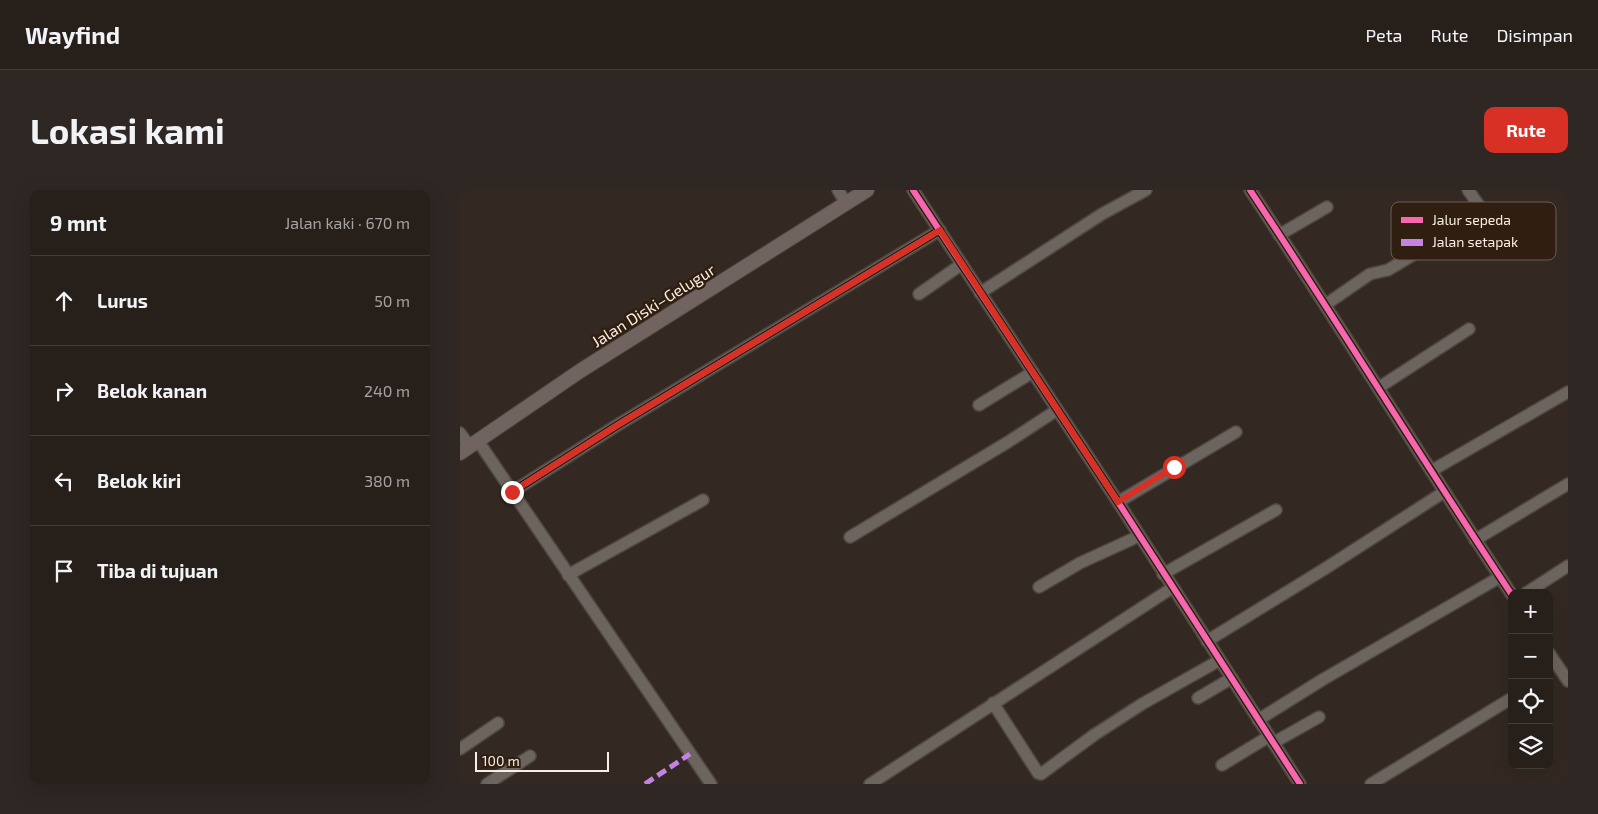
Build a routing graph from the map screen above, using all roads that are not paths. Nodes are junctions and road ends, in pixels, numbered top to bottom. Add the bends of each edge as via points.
1 (838, 190) edge
2 (867, 190) edge
3 (913, 190) edge
4 (1146, 190) edge
5 (1250, 190) edge
6 (1468, 190) edge
7 (1477, 202) edge
8 (846, 203) junction
9 (1326, 207) dead end
10 (940, 230) junction
11 (1280, 235) junction
12 (1404, 260) edge
13 (962, 264) junction
14 (980, 293) junction
15 (919, 294) dead end
16 (1325, 305) junction
17 (1469, 329) dead end
18 (1033, 372) junction
19 (1378, 388) junction
20 (1568, 392) edge
21 (979, 405) dead end
22 (1057, 410) junction
23 (1236, 432) dead end
24 (460, 433) edge
25 (469, 447) edge
26 (1431, 471) junction
27 (1568, 484) edge
28 (512, 492) junction
29 (1444, 492) junction
30 (703, 500) dead end
31 (1118, 502) junction
32 (1276, 510) dead end
33 (850, 536) dead end
34 (1139, 536) junction
35 (1476, 540) junction
36 (1568, 566) edge
37 (1163, 574) junction
38 (568, 575) junction
39 (1500, 577) junction
40 (1039, 587) dead end
41 (1172, 588) junction
42 (1508, 589) edge
43 (1532, 589) edge
44 (1207, 641) junction
45 (1220, 660) junction
46 (1554, 671) edge
47 (1232, 678) junction
48 (1568, 681) edge
49 (1198, 698) dead end
50 (1508, 700) edge
51 (993, 704) junction
52 (1319, 717) dead end
53 (1258, 720) junction
54 (498, 723) dead end
55 (1271, 740) junction
56 (460, 749) edge
57 (530, 756) dead end
58 (1222, 765) dead end
59 (487, 784) edge
60 (711, 784) edge
61 (870, 784) edge
62 (1300, 784) edge
63 (1371, 784) edge

1 - 8 street
2 - 8 main road, Jalan Diski–Gelugur
3 - 10 street
4 - 14 street via 1102,214
5 - 11 street
6 - 7 street
8 - 25 main road, Jalan Diski–Gelugur via 580,371
9 - 11 street
10 - 13 street
10 - 28 street
11 - 16 street
12 - 16 street via 1388,270 1370,274
13 - 14 street
13 - 15 street
14 - 18 street
16 - 19 street
17 - 19 street
18 - 21 street
18 - 22 street
19 - 26 street
20 - 26 street
22 - 31 street
22 - 33 street
23 - 31 street
24 - 25 street
25 - 28 street
26 - 29 street
27 - 35 street
28 - 38 street
29 - 35 street
29 - 44 street
30 - 38 street
31 - 34 street
32 - 37 street
34 - 37 street
34 - 40 street via 1080,563
35 - 39 street
36 - 43 street
37 - 41 street
38 - 60 street
39 - 42 street
39 - 53 street
41 - 44 street
41 - 51 street
44 - 45 street
45 - 47 street
45 - 51 street via 1142,704 1040,774
46 - 48 street
47 - 49 street
47 - 53 street
50 - 63 street
51 - 61 street
52 - 55 street
53 - 55 street
54 - 56 street
55 - 58 street
55 - 62 street
57 - 59 street

